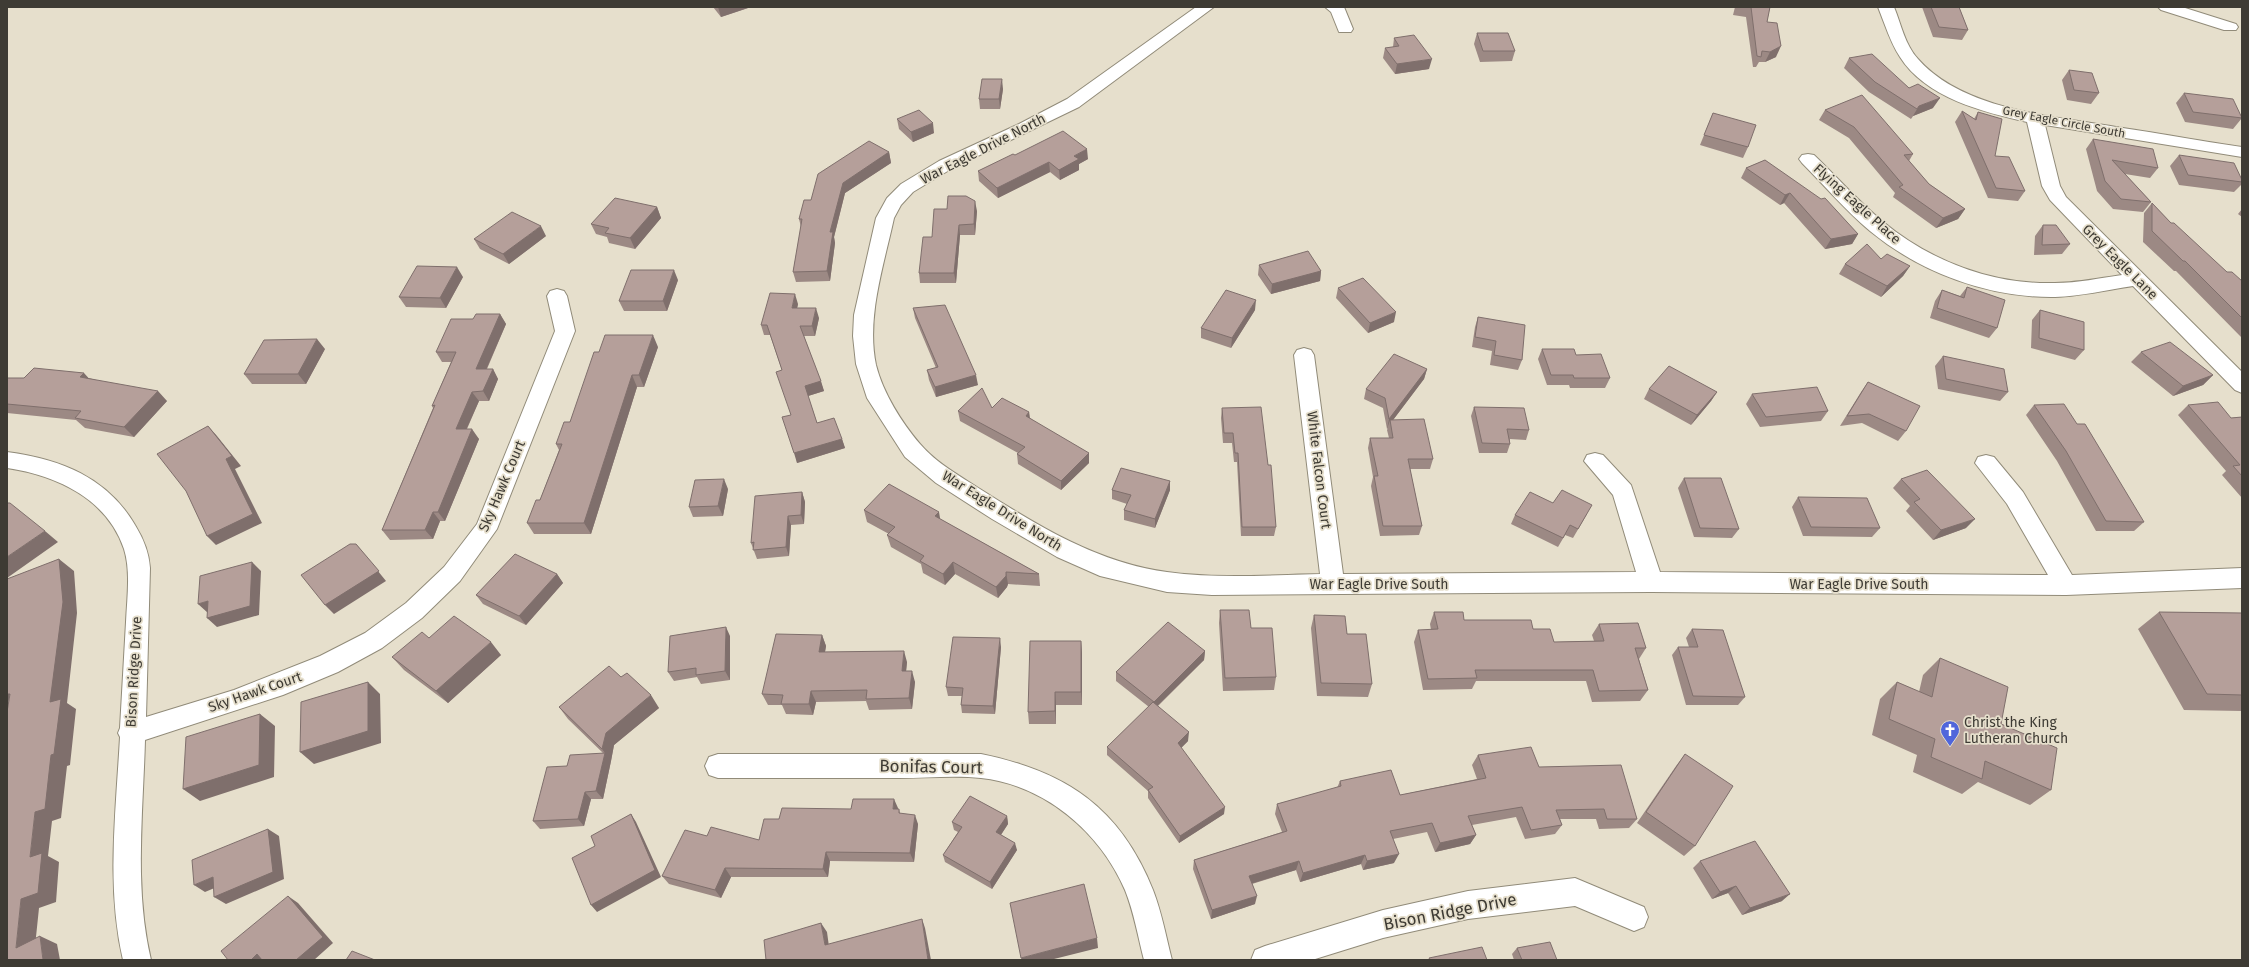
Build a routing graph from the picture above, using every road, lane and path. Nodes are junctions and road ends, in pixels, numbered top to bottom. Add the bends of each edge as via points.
1 (1206, 7) edge
2 (1334, 7) edge
3 (1886, 7) edge
4 (2166, 7) edge
5 (2230, 27) dead end
6 (1345, 29) dead end
7 (2035, 118) junction
8 (2242, 152) edge
9 (1808, 159) dead end
10 (2137, 279) junction
11 (558, 296) dead end
12 (1304, 355) dead end
13 (2242, 385) edge
14 (7, 460) edge
15 (1595, 461) dead end
16 (1986, 463) dead end
17 (1108, 569) joint
18 (2242, 578) edge
19 (1651, 582) junction
20 (1333, 584) junction
21 (2066, 585) junction
22 (131, 733) junction
23 (718, 766) dead end
24 (1634, 917) dead end
25 (137, 960) edge
26 (1158, 960) edge
27 (1265, 960) edge

1 - 17 street, War Eagle Drive North via 1073,102 1025,128 945,165 907,188 893,202 885,218 864,314 866,364 874,393 913,451 944,477 1000,513 1064,550
2 - 6 street via 1338,10
3 - 7 street, Grey Eagle Circle South via 1904,52 1914,65 1930,78 1964,98 1992,108
4 - 5 street
7 - 8 street, Grey Eagle Circle South
7 - 10 street, Grey Eagle Lane via 2051,186 2059,200
9 - 10 street, Flying Eagle Place via 1885,234 1908,249 1961,274 1990,283 2045,290
10 - 13 street, Grey Eagle Lane
11 - 22 street, Sky Hawk Court via 564,332 486,529 468,557 444,585 408,617 380,637 325,667 277,686
12 - 20 street, White Falcon Court
14 - 22 street, Bison Ridge Drive via 44,467 76,479 106,500 124,525 136,552 139,595
15 - 19 street via 1623,491
16 - 21 street via 2015,498
17 - 20 street, War Eagle Drive South via 1167,582 1212,585
18 - 21 street, War Eagle Drive South
19 - 20 street, War Eagle Drive South
19 - 21 street, War Eagle Drive South
22 - 25 street, Bison Ridge Drive via 126,887 130,930
23 - 26 street, Bonifas Court via 981,766 1019,774 1046,786 1087,814 1115,845 1136,882
24 - 27 street, Bison Ridge Drive via 1575,892 1468,905 1383,924

